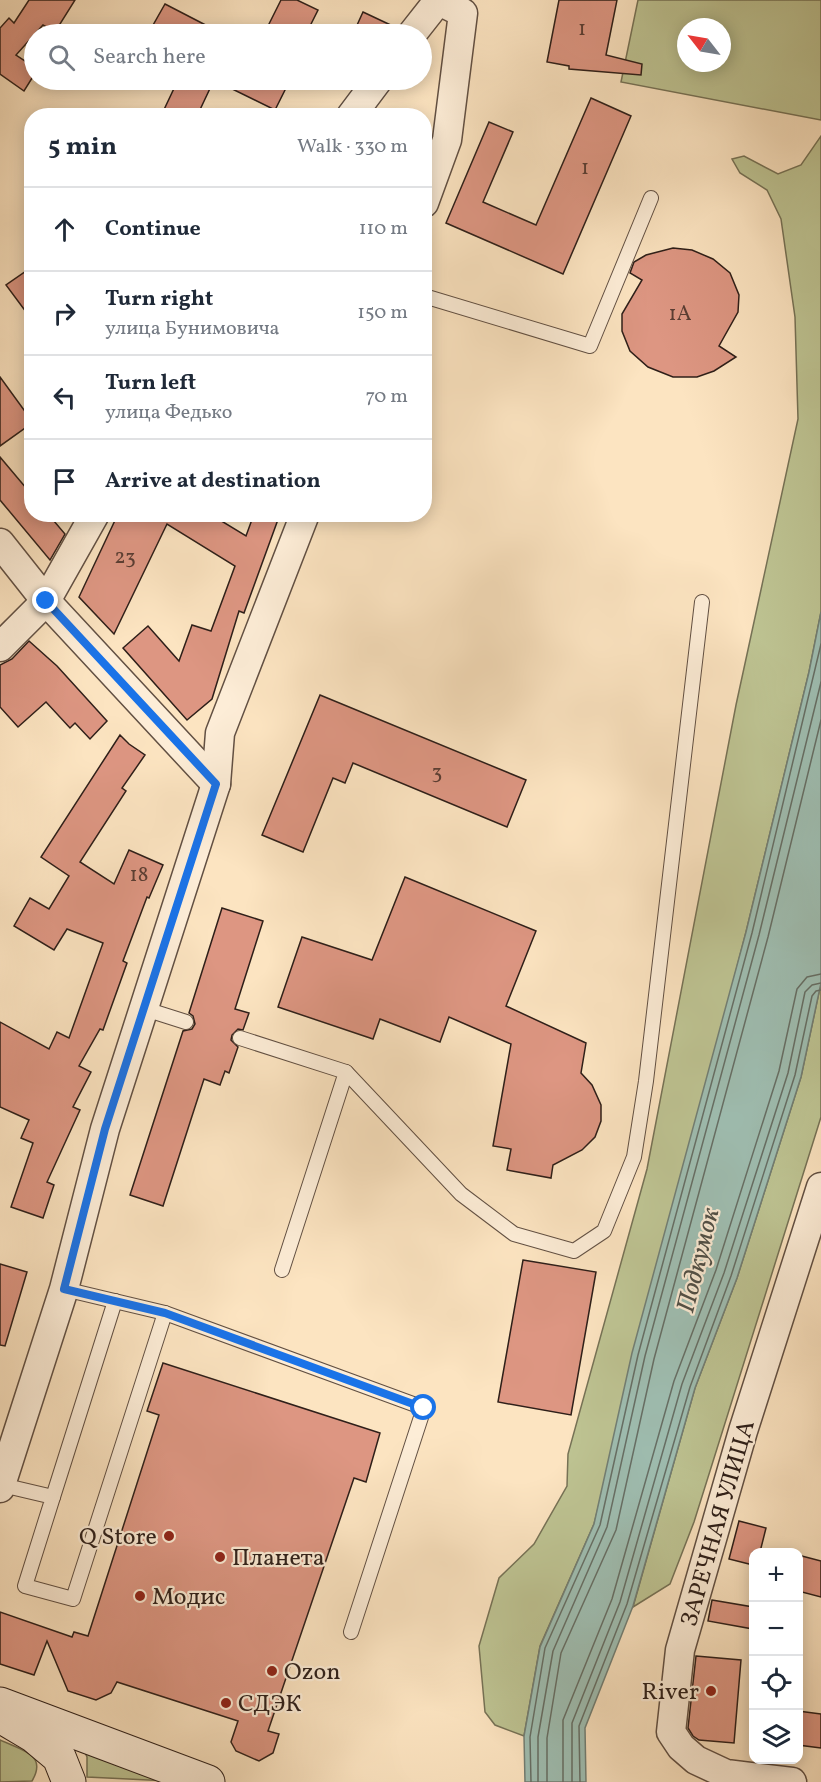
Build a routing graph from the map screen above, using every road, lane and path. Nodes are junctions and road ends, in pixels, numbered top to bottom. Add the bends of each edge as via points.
1 (446, 5) edge
2 (424, 24) edge
3 (370, 90) edge
4 (357, 108) edge
5 (432, 181) edge
6 (651, 198) dead end
7 (432, 298) edge
8 (90, 522) edge
9 (302, 522) edge
10 (0, 543) edge
11 (46, 601) junction
12 (702, 602) dead end
13 (0, 647) edge
14 (216, 784) junction
15 (145, 1009) junction
16 (186, 1022) dead end
17 (240, 1038) dead end
18 (346, 1072) junction
19 (821, 1187) edge
20 (282, 1270) dead end
21 (64, 1289) junction
22 (115, 1301) junction
23 (165, 1313) junction
24 (1, 1486) edge
25 (53, 1497) junction
26 (351, 1632) dead end
27 (0, 1704) edge
28 (0, 1716) edge
29 (69, 1782) edge
30 (208, 1782) edge
31 (792, 1782) edge

1 - 2 street
1 - 5 street via 447,140
3 - 4 street
6 - 7 lane via 590,346
8 - 11 street
9 - 14 street via 220,733
10 - 11 street
11 - 13 street
11 - 14 street
12 - 18 lane via 646,1081 634,1157 604,1231 574,1251 514,1234 461,1194
14 - 15 street
15 - 16 lane
15 - 21 street via 105,1129
17 - 18 lane
18 - 20 lane
19 - 31 street, ЗАРЕЧНАЯ УЛИЦА via 743,1431 680,1650 671,1732 696,1760 726,1774
21 - 22 lane
21 - 24 street
22 - 23 lane
22 - 25 lane
23 - 25 lane via 73,1599 26,1586
23 - 26 lane via 424,1408
24 - 25 lane
27 - 30 main road
28 - 29 main road via 59,1757

